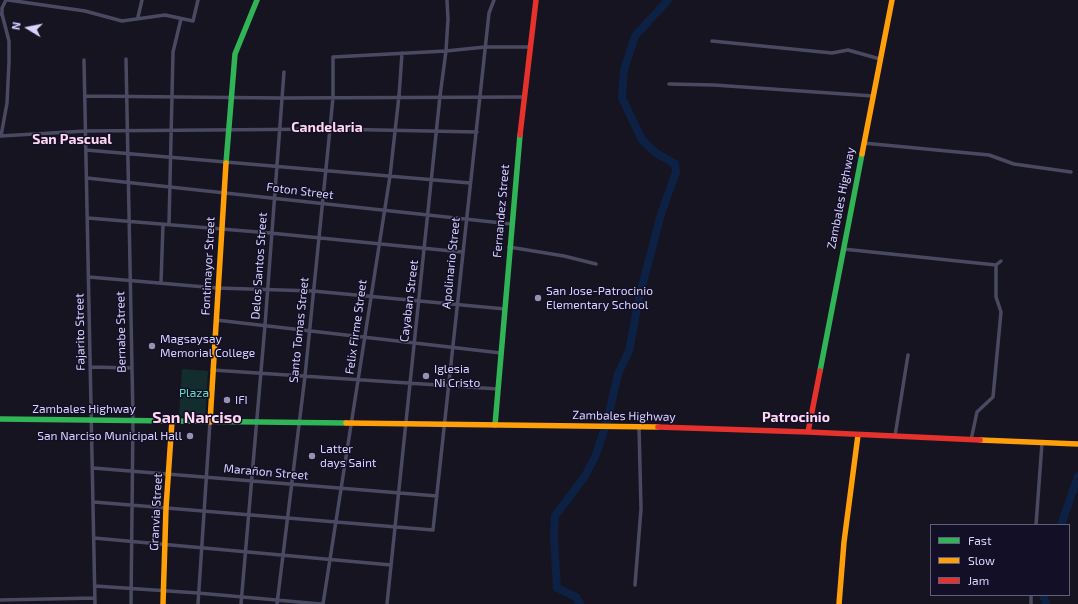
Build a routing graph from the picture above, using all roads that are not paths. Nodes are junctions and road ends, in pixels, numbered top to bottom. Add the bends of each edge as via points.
1 (7, 0) edge
2 (142, 0) edge
3 (198, 0) edge
4 (257, 0) edge
5 (447, 0) edge
6 (494, 0) edge
7 (536, 0) edge
8 (892, 0) edge
9 (1, 14) edge
10 (138, 17) junction
11 (181, 19) junction
12 (712, 41) dead end
13 (485, 47) junction
14 (529, 47) junction
15 (446, 51) junction
16 (402, 53) junction
17 (126, 59) dead end
18 (880, 59) junction
19 (84, 60) dead end
20 (284, 72) dead end
21 (669, 84) dead end
22 (85, 96) junction
23 (127, 96) junction
24 (172, 96) junction
25 (399, 96) junction
26 (440, 96) junction
27 (873, 96) junction
28 (230, 97) junction
29 (333, 97) junction
30 (523, 97) junction
31 (281, 98) junction
32 (481, 98) junction
33 (330, 129) junction
34 (228, 130) junction
35 (279, 130) junction
36 (396, 130) junction
37 (86, 131) junction
38 (128, 131) junction
39 (171, 131) junction
40 (436, 131) junction
41 (477, 132) junction
42 (1, 136) edge
43 (864, 143) junction
44 (86, 150) junction
45 (128, 154) junction
46 (171, 158) junction
47 (226, 162) junction
48 (276, 167) junction
49 (325, 171) junction
50 (1071, 172) dead end
51 (390, 176) junction
52 (87, 178) junction
53 (432, 180) junction
54 (129, 182) junction
55 (470, 183) junction
56 (170, 187) junction
57 (224, 193) junction
58 (273, 198) junction
59 (322, 204) junction
60 (384, 211) junction
61 (428, 215) junction
62 (88, 218) junction
63 (466, 220) junction
64 (129, 221) junction
65 (163, 224) junction
66 (169, 224) junction
67 (511, 224) junction
68 (221, 229) junction
69 (270, 233) junction
70 (318, 238) junction
71 (378, 244) junction
72 (509, 247) junction
73 (425, 248) junction
74 (842, 249) junction
75 (462, 252) junction
76 (1001, 260) dead end
77 (596, 264) dead end
78 (996, 265) junction
79 (89, 277) junction
80 (130, 281) junction
81 (161, 283) junction
82 (217, 288) junction
83 (267, 289) junction
84 (312, 292) junction
85 (370, 296) junction
86 (420, 300) junction
87 (457, 304) junction
88 (505, 309) junction
89 (216, 320) junction
90 (265, 325) junction
91 (309, 330) junction
92 (364, 337) junction
93 (414, 343) junction
94 (452, 347) junction
95 (501, 353) junction
96 (908, 355) dead end
97 (91, 367) junction
98 (132, 368) junction
99 (212, 370) junction
100 (261, 373) junction
101 (305, 376) junction
102 (359, 380) junction
103 (410, 383) junction
104 (448, 386) junction
105 (498, 389) junction
106 (0, 419) edge
107 (92, 420) junction
108 (133, 420) junction
109 (172, 421) junction
110 (210, 422) junction
111 (257, 422) junction
112 (298, 423) junction
113 (350, 424) junction
114 (405, 425) junction
115 (443, 425) junction
116 (495, 425) junction
117 (639, 426) junction
118 (808, 432) junction
119 (858, 435) junction
120 (895, 436) junction
121 (971, 440) junction
122 (1042, 443) junction
123 (1075, 444) edge
124 (93, 468) junction
125 (132, 472) junction
126 (168, 474) junction
127 (206, 477) junction
128 (252, 480) junction
129 (291, 484) junction
130 (342, 488) junction
131 (398, 492) junction
132 (437, 496) junction
133 (94, 502) junction
134 (132, 505) junction
135 (166, 508) junction
136 (204, 511) junction
137 (249, 514) junction
138 (287, 518) junction
139 (336, 522) junction
140 (1036, 524) edge
141 (395, 527) junction
142 (94, 538) junction
143 (132, 541) junction
144 (166, 544) junction
145 (201, 546) junction
146 (246, 551) junction
147 (283, 555) junction
148 (330, 559) junction
149 (391, 565) junction
150 (635, 585) dead end
151 (95, 586) junction
152 (131, 588) junction
153 (164, 590) junction
154 (198, 593) junction
155 (95, 598) junction
156 (241, 598) junction
157 (0, 600) edge
158 (277, 602) edge
159 (95, 604) edge
160 (131, 604) edge
161 (163, 604) edge
162 (198, 604) edge
163 (241, 604) edge
164 (322, 604) edge
165 (387, 604) edge
166 (839, 604) edge

1 - 9 street
1 - 10 street via 85,11 122,21
2 - 10 street
3 - 11 street via 194,20
4 - 28 main road, Fontimayor Street via 236,54
5 - 15 street, Cayaban Street
6 - 13 street, Apolinario Street via 489,13
7 - 14 main road, Fernandez Street
8 - 18 main road, Zambales Highway
9 - 42 street via 9,41 7,103
10 - 11 street via 165,15
11 - 24 street via 173,52
12 - 18 street via 832,53 848,50
13 - 14 street
13 - 15 street
13 - 32 street, Apolinario Street
14 - 30 main road, Fernandez Street
15 - 16 street
15 - 26 street, Cayaban Street
16 - 25 street, Felix Firme Street
16 - 29 street, Santo Tomas Street via 333,57
17 - 23 street, Bernabe Street
18 - 27 main road, Zambales Highway
19 - 22 street, Fajarito Street
20 - 31 street, Delos Santos Street
21 - 27 street via 714,84
22 - 23 street
22 - 37 street, Fajarito Street
23 - 24 street
23 - 38 street, Bernabe Street
24 - 28 street
24 - 39 street
25 - 26 street
25 - 29 street
25 - 36 street, Felix Firme Street
26 - 32 street
26 - 40 street, Cayaban Street
27 - 43 main road, Zambales Highway
28 - 31 street
28 - 34 main road, Fontimayor Street
29 - 31 street
29 - 33 street, Santo Tomas Street
30 - 32 street
30 - 67 main road, Fernandez Street
31 - 35 street, Delos Santos Street
32 - 41 street, Apolinario Street
33 - 35 street
33 - 36 street
33 - 49 street, Santo Tomas Street
34 - 35 street
34 - 39 street
34 - 47 main road, Fontimayor Street
35 - 48 street, Delos Santos Street
36 - 40 street
36 - 51 street, Felix Firme Street
37 - 38 street
37 - 42 street
37 - 44 street, Fajarito Street
38 - 39 street
38 - 45 street, Bernabe Street
39 - 46 street
40 - 41 street
40 - 53 street, Cayaban Street
41 - 55 street, Apolinario Street
43 - 50 street via 989,154 1014,164
43 - 74 main road, Zambales Highway
44 - 45 street
44 - 52 street, Fajarito Street
45 - 46 street
45 - 54 street, Bernabe Street
46 - 47 street
46 - 56 street
47 - 48 street
47 - 57 main road, Fontimayor Street
48 - 49 street
48 - 58 street, Delos Santos Street
49 - 51 street
49 - 59 street, Santo Tomas Street
51 - 53 street
51 - 60 street, Felix Firme Street
52 - 54 street, Foton Street
52 - 62 street, Fajarito Street
53 - 55 street
53 - 61 street, Cayaban Street
54 - 56 street, Foton Street
54 - 64 street, Bernabe Street
55 - 63 street, Apolinario Street
56 - 57 street, Foton Street
56 - 66 street
57 - 58 street, Foton Street
57 - 68 main road, Fontimayor Street
58 - 59 street, Foton Street
58 - 69 street, Delos Santos Street
59 - 60 street, Foton Street
59 - 70 street, Santo Tomas Street
60 - 61 street, Foton Street
60 - 71 street, Felix Firme Street
61 - 63 street, Foton Street
61 - 73 street, Cayaban Street
62 - 64 street
62 - 79 street, Fajarito Street
63 - 67 street, Foton Street
63 - 75 street, Apolinario Street
64 - 65 street
64 - 80 street, Bernabe Street
65 - 66 street
65 - 81 street
66 - 68 street
67 - 72 main road, Fernandez Street
68 - 69 street
68 - 82 main road, Fontimayor Street
69 - 70 street
69 - 83 street, Delos Santos Street
70 - 71 street
70 - 84 street, Santo Tomas Street
71 - 73 street
71 - 85 street, Felix Firme Street
72 - 77 street
72 - 88 main road, Fernandez Street
73 - 75 street
73 - 86 street, Cayaban Street
74 - 78 street
74 - 118 main road, Zambales Highway
75 - 87 street, Apolinario Street
76 - 78 street
78 - 121 street via 996,297 1000,312 994,396 976,412
79 - 80 street
79 - 97 street, Fajarito Street
80 - 81 street
80 - 98 street, Bernabe Street
81 - 82 street
82 - 83 street
82 - 89 main road, Fontimayor Street
83 - 84 street
83 - 90 street, Delos Santos Street
84 - 85 street
84 - 91 street, Santo Tomas Street
85 - 86 street
85 - 92 street, Felix Firme Street
86 - 87 street
86 - 93 street, Cayaban Street
87 - 88 street
87 - 94 street, Apolinario Street
88 - 95 main road, Fernandez Street
89 - 90 street
89 - 99 main road, Fontimayor Street
90 - 91 street
90 - 100 street, Delos Santos Street
91 - 92 street
91 - 101 street, Santo Tomas Street
92 - 93 street
92 - 102 street, Felix Firme Street
93 - 94 street
93 - 103 street, Cayaban Street
94 - 95 street
94 - 104 street, Apolinario Street
95 - 105 main road, Fernandez Street
96 - 120 street
97 - 98 street
97 - 107 street, Fajarito Street
98 - 108 street, Bernabe Street
99 - 100 street
99 - 110 main road, Fontimayor Street
100 - 101 street
100 - 111 street, Delos Santos Street
101 - 102 street
101 - 112 street, Santo Tomas Street
102 - 103 street
102 - 113 street, Felix Firme Street
103 - 104 street
103 - 114 street, Cayaban Street
104 - 105 street
104 - 115 street, Apolinario Street
105 - 116 main road, Fernandez Street
106 - 107 main road, Zambales Highway
107 - 108 main road, Zambales Highway
107 - 124 street, Fajarito Street
108 - 109 main road, Zambales Highway
108 - 125 street, Bernabe Street
109 - 110 main road, Zambales Highway
109 - 126 main road, Granvia Street
110 - 111 main road, Zambales Highway
110 - 127 street, Fontimayor Street
111 - 112 main road, Zambales Highway
111 - 128 street, Delos Santos Street
112 - 113 main road, Zambales Highway
112 - 129 street, Santo Tomas Street
113 - 114 main road, Zambales Highway
113 - 130 street, Felix Firme Street
114 - 115 main road, Zambales Highway
114 - 131 street, Cayaban Street
115 - 116 main road, Zambales Highway
115 - 132 street, Apolinario Street
116 - 117 main road, Zambales Highway
117 - 118 main road, Zambales Highway
117 - 150 street via 641,509
118 - 119 main road
119 - 120 main road
119 - 166 main road
120 - 121 main road
121 - 122 main road
122 - 123 main road
122 - 140 street
124 - 125 street, Marañon Street
124 - 133 street, Fajarito Street
125 - 126 street, Marañon Street
125 - 134 street, Bernabe Street
126 - 127 street, Marañon Street
126 - 135 main road, Granvia Street
127 - 128 street, Marañon Street
127 - 136 street, Fontimayor Street
128 - 129 street, Marañon Street
128 - 137 street, Delos Santos Street
129 - 130 street, Marañon Street
129 - 138 street, Santo Tomas Street
130 - 131 street, Marañon Street
130 - 139 street, Felix Firme Street
131 - 132 street, Marañon Street
131 - 141 street, Cayaban Street
132 - 141 street, Apolinario Street via 433,530
133 - 134 street
133 - 142 street, Fajarito Street
134 - 135 street
134 - 143 street, Bernabe Street
135 - 136 street
135 - 144 main road, Granvia Street
136 - 137 street
136 - 145 street, Fontimayor Street
137 - 138 street
137 - 146 street, Delos Santos Street
138 - 139 street
138 - 147 street, Santo Tomas Street
139 - 141 street
139 - 148 street, Felix Firme Street
141 - 149 street, Cayaban Street
142 - 143 street
142 - 151 street, Fajarito Street
143 - 144 street
143 - 152 street, Bernabe Street
144 - 145 street
144 - 153 main road, Granvia Street
145 - 146 street
145 - 154 street, Fontimayor Street
146 - 147 street
146 - 156 street, Delos Santos Street
147 - 148 street
147 - 158 street, Santo Tomas Street
148 - 149 street
148 - 164 street, Felix Firme Street
149 - 165 street, Cayaban Street
151 - 152 street
151 - 155 street, Fajarito Street
152 - 153 street
152 - 160 street, Bernabe Street
153 - 154 street
153 - 161 main road, Granvia Street
154 - 156 street
154 - 162 street, Fontimayor Street
155 - 157 street
155 - 159 street, Fajarito Street
156 - 158 street
156 - 163 street, Delos Santos Street
158 - 164 street

